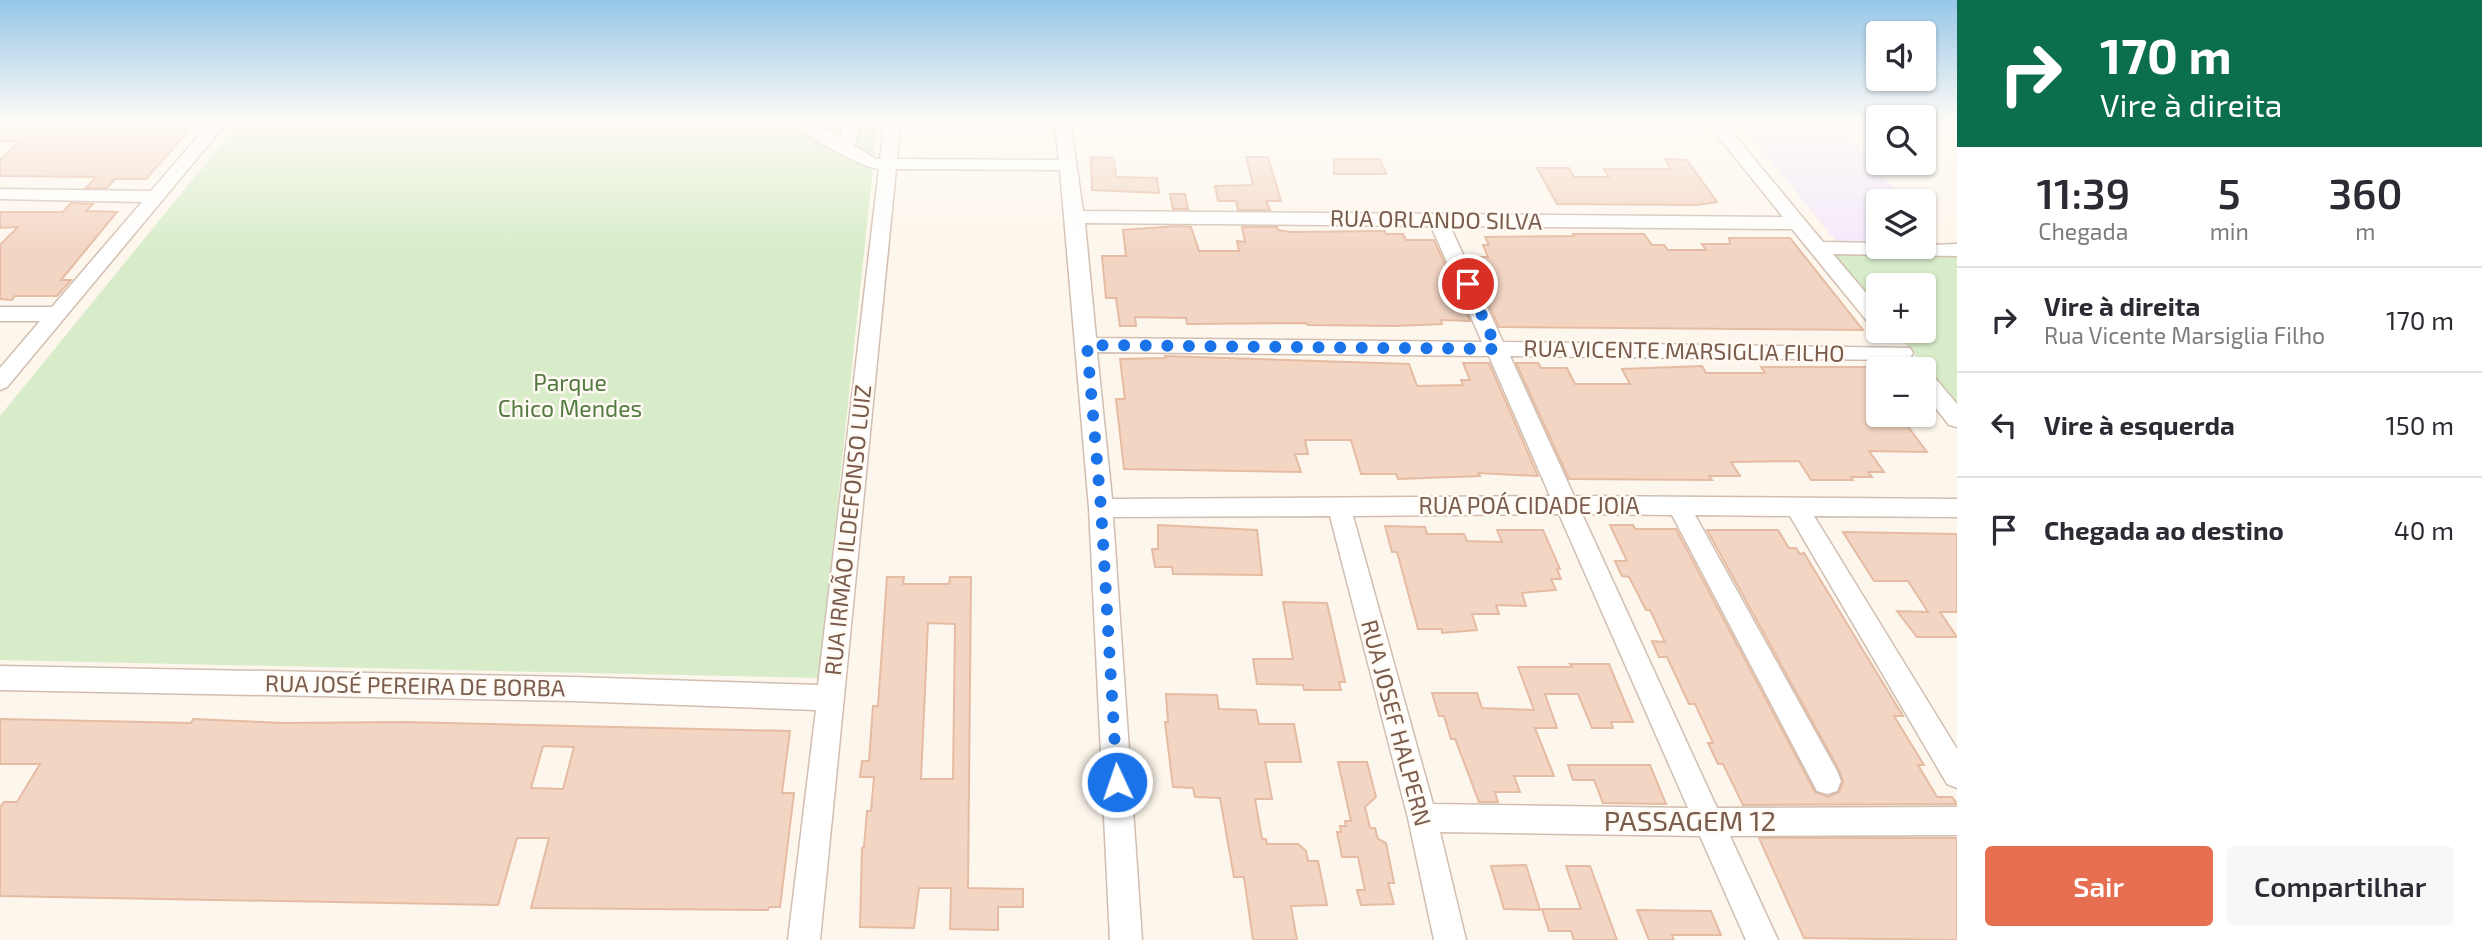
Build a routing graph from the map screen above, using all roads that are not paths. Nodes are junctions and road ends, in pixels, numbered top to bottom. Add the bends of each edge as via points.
1 (185, 164) edge
2 (873, 164) edge
3 (887, 164) junction
4 (1748, 164) edge
5 (1067, 165) joint
6 (0, 194) edge
7 (157, 197) junction
8 (1075, 217) junction
9 (1438, 220) junction
10 (1796, 223) junction
11 (1818, 248) junction
12 (1957, 250) edge
13 (1866, 306) edge
14 (0, 314) edge
15 (57, 314) junction
16 (1895, 343) edge
17 (1087, 345) junction
18 (1497, 349) junction
19 (1903, 353) junction
20 (1906, 357) edge
21 (0, 382) edge
22 (1936, 393) edge
23 (1957, 419) edge
24 (1565, 505) junction
25 (1678, 506) junction
26 (1796, 506) junction
27 (1339, 507) junction
28 (1101, 508) junction
29 (1957, 508) edge
30 (0, 678) edge
31 (830, 698) junction
32 (1957, 775) edge
33 (1827, 781) dead end
34 (1422, 818) junction
35 (1957, 821) edge
36 (1709, 822) junction
37 (804, 940) edge
38 (1126, 940) edge
39 (1450, 940) edge
40 (1762, 940) edge

1 - 7 street
2 - 3 street
3 - 5 street
3 - 31 street, RUA IRMÃO ILDEFONSO LUIZ
4 - 10 street
5 - 8 street
6 - 7 street
7 - 15 street
8 - 9 street, RUA ORLANDO SILVA
8 - 17 street
9 - 10 street, RUA ORLANDO SILVA
9 - 18 street
10 - 11 street
11 - 12 street
11 - 13 street
14 - 15 street
15 - 21 street
16 - 19 street
17 - 18 street, RUA VICENTE MARSIGLIA FILHO
17 - 28 street
18 - 19 street, RUA VICENTE MARSIGLIA FILHO
18 - 24 street
19 - 20 street
22 - 23 street
24 - 25 street, RUA POÁ CIDADE JOIA
24 - 27 street, RUA POÁ CIDADE JOIA
24 - 36 street
25 - 26 street, RUA POÁ CIDADE JOIA
25 - 33 street
26 - 29 street, RUA POÁ CIDADE JOIA
26 - 32 street
27 - 28 street, RUA POÁ CIDADE JOIA
27 - 34 street, RUA JOSEF HALPERN
28 - 38 street
30 - 31 street, RUA JOSÉ PEREIRA DE BORBA
31 - 37 street, RUA IRMÃO ILDEFONSO LUIZ
34 - 36 street, PASSAGEM 12
34 - 39 street, RUA JOSEF HALPERN
35 - 36 street, PASSAGEM 12
36 - 40 street

